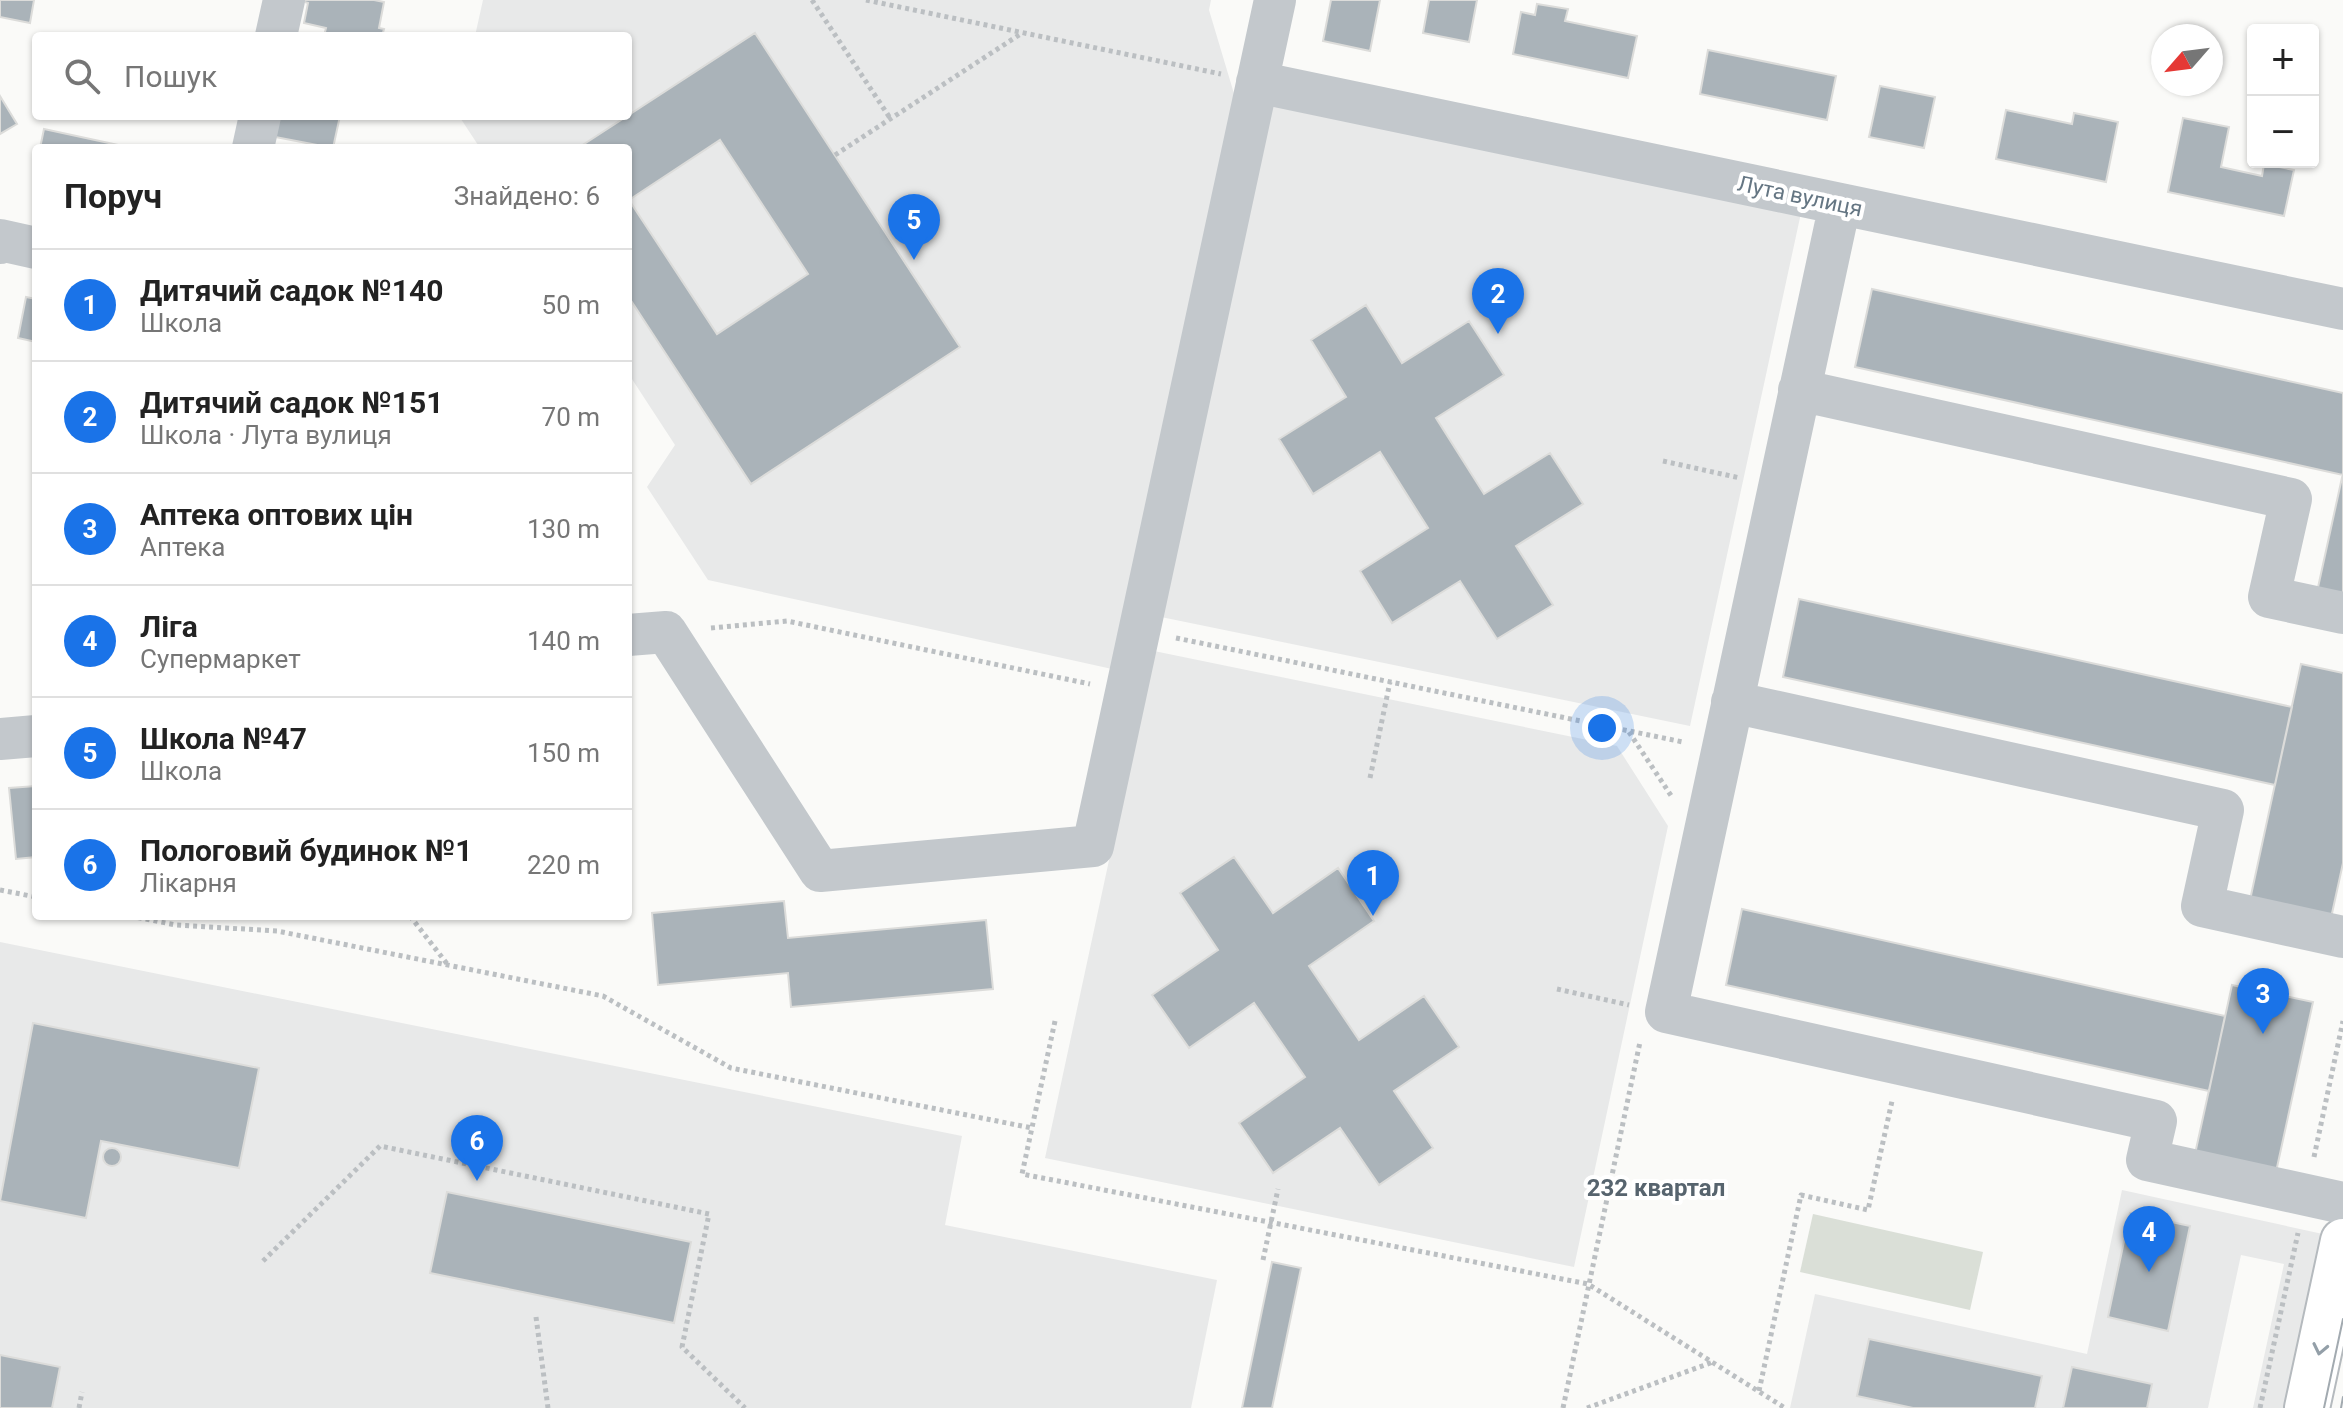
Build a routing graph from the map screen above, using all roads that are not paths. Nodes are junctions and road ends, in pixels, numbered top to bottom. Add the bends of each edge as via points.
1 (284, 0) edge
2 (1275, 0) edge
3 (277, 32) edge
4 (1257, 82) junction
5 (259, 120) edge
6 (254, 144) edge
7 (1840, 204) junction
8 (0, 243) edge
9 (32, 247) edge
10 (2343, 309) edge
11 (1799, 390) junction
12 (2343, 613) edge
13 (647, 633) edge
14 (1732, 702) junction
15 (32, 736) edge
16 (0, 739) edge
17 (2343, 937) edge
18 (2343, 1203) edge
19 (2343, 1241) edge
20 (2307, 1408) edge

1 - 3 street
2 - 4 street
4 - 7 street, Лута вулиця
4 - 13 street via 1093,846 820,871
5 - 6 street
7 - 10 street, Лута вулиця
7 - 11 street
8 - 9 street
11 - 12 street via 2291,499 2269,597
11 - 14 street
14 - 17 street via 2223,810 2202,906
14 - 18 street via 1666,1012 2156,1121 2147,1160
15 - 16 street
19 -> 20 main road

